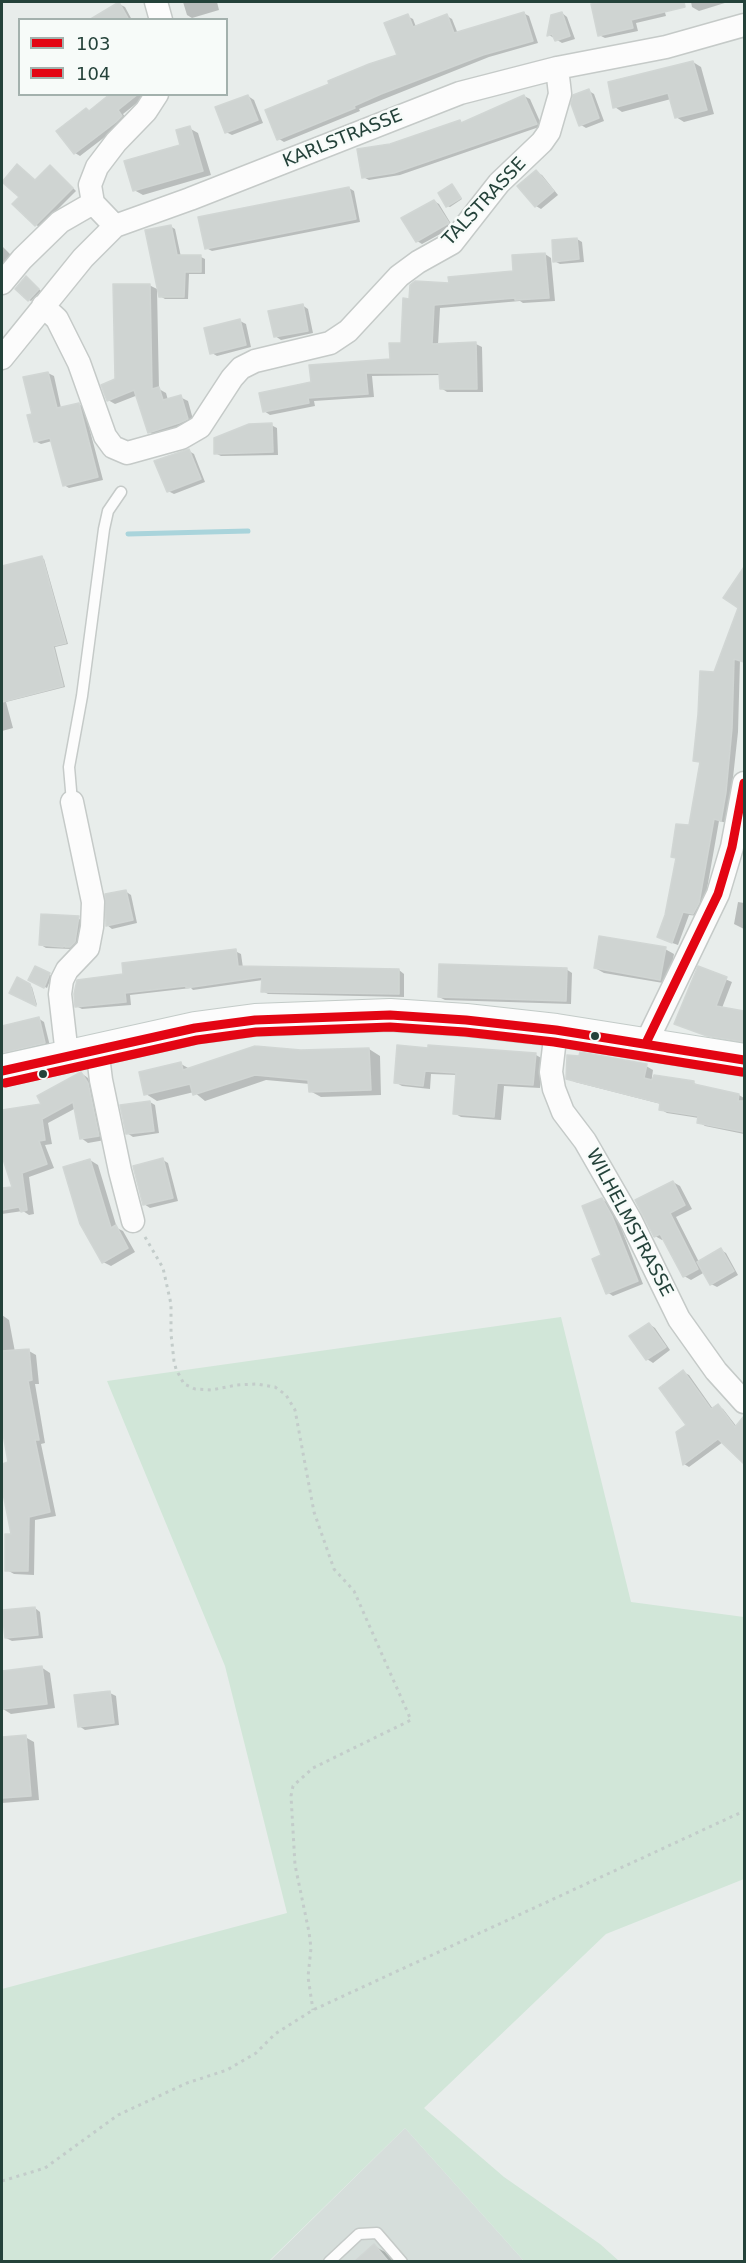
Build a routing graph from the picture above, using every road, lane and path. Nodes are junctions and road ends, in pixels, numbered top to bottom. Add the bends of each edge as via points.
1 (156, 2) edge
2 (160, 18) edge
3 (744, 25) edge
4 (557, 68) junction
5 (152, 103) edge
6 (93, 202) junction
7 (115, 226) junction
8 (2, 283) edge
9 (44, 306) junction
10 (2, 357) edge
11 (121, 492) dead end
12 (744, 783) edge
13 (72, 802) joint
14 (555, 1030) junction
15 (646, 1043) junction
16 (82, 1052) junction
17 (744, 1060) edge
18 (2, 1071) edge
19 (133, 1221) joint
20 (744, 1402) edge
21 (744, 1811) edge
22 (313, 2010) junction
23 (2, 2181) edge
24 (329, 2262) edge
25 (402, 2262) edge

1 - 2 street
3 - 4 street, KARLSTRASSE via 666,47
4 - 7 street, KARLSTRASSE via 460,93
4 - 9 street, TALSTRASSE via 560,94 549,132 499,183 452,243 399,276 348,331 330,343 241,368 200,427 181,438 135,452 113,447 105,436 80,363 57,319
5 - 6 street via 97,167 90,185
6 - 7 street
6 - 8 street via 60,222
7 - 9 street, KARLSTRASSE
9 - 10 street, KARLSTRASSE
11 - 13 lane via 108,511 104,529 69,767
12 - 15 street via 718,894
13 - 16 street via 93,902 92,927 88,948 68,970 60,994
14 - 15 main road
14 - 16 main road via 390,1015 255,1020 195,1028
14 - 20 street, WILHELMSTRASSE via 551,1072 563,1112 585,1141 631,1221 679,1319
15 - 17 main road
16 - 18 main road
16 - 19 street via 101,1080
19 - 22 path via 163,1268 171,1304 174,1361 184,1384 211,1390 257,1384 274,1387 286,1395 295,1410 314,1512 334,1569 354,1591 411,1720 313,1768 293,1786 295,1865 311,1948 308,1977
21 - 22 path
22 - 23 path via 227,2070 187,2083 118,2115 45,2168
24 - 25 lane via 359,2234 377,2233

